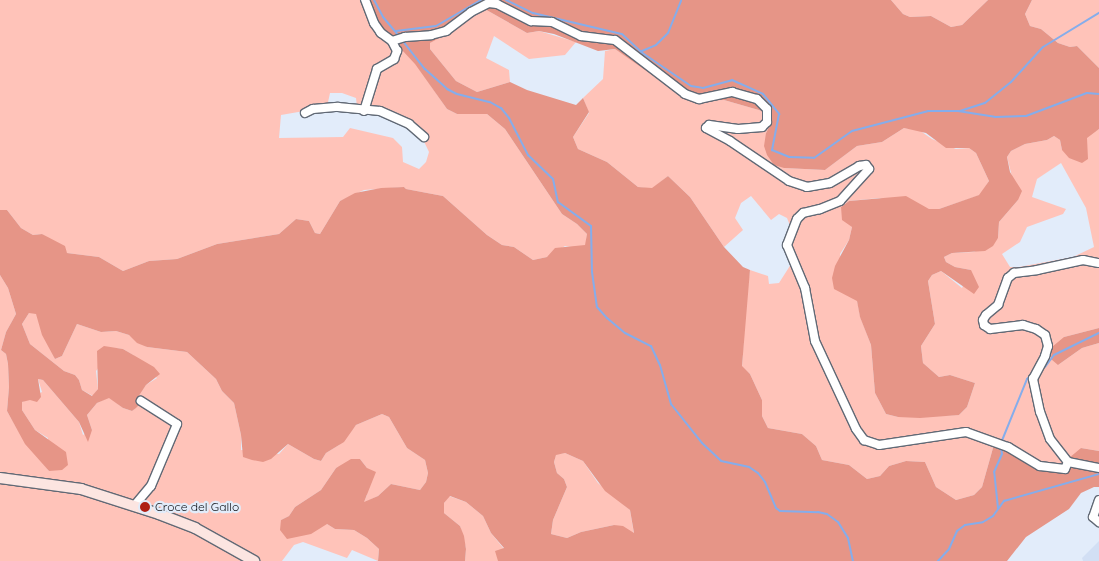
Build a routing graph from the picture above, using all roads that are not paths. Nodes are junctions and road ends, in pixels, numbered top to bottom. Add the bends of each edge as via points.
1 (364, 0) edge
2 (398, 39) junction
3 (364, 111) junction
4 (305, 114) dead end
5 (424, 137) dead end
6 (1099, 263) edge
7 (141, 401) dead end
8 (1068, 462) junction
9 (1099, 468) edge
10 (0, 478) edge
11 (1099, 500) edge
12 (134, 506) junction
13 (1099, 522) edge
14 (254, 561) edge

1 - 2 street via 381,33
2 - 3 street via 396,56 377,68
2 - 8 street via 446,30 471,12 489,3 497,4 531,21 552,22 581,36 615,40 685,94 699,99 732,92 757,99 767,109 767,122 762,127 738,129 710,125 706,128 789,181 807,187 830,183 866,165 869,169 840,201 797,218 787,245 806,288 815,340 856,430 864,440 878,445 966,432 998,442 1040,466 1065,469
3 - 4 street via 338,107 313,109
3 - 5 street via 392,115
6 - 8 street via 1083,260 1014,273 1008,278 998,304 983,320 984,325 990,328 1023,325 1045,335 1048,346 1033,379 1050,439
7 - 12 street via 178,424 151,486
8 - 9 street
10 - 12 street via 81,489
11 - 13 street via 1093,517
12 - 14 street via 195,528

